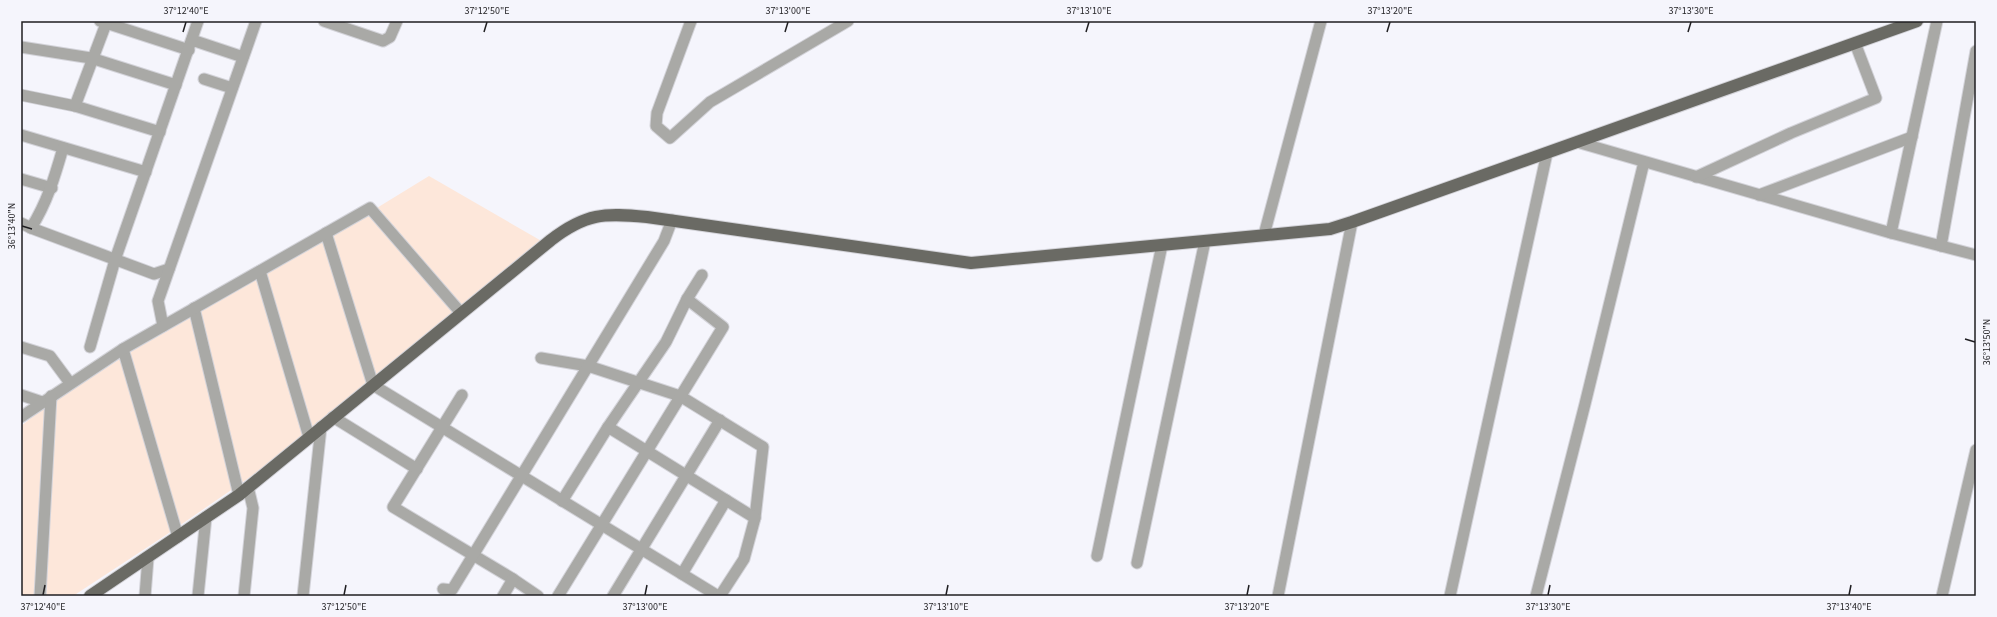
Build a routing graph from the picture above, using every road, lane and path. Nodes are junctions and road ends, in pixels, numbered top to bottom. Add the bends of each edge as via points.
1 (198, 21) edge
2 (256, 21) edge
3 (324, 21) edge
4 (397, 21) edge
5 (691, 21) edge
6 (848, 21) edge
7 (1321, 21) edge
8 (1917, 21) edge
9 (1937, 21) edge
10 (104, 22) edge
11 (1855, 43) junction
12 (190, 45) junction
13 (21, 47) edge
14 (1976, 51) edge
15 (243, 57) junction
16 (91, 58) junction
17 (204, 79) dead end
18 (176, 85) junction
19 (232, 88) junction
20 (21, 95) edge
21 (75, 106) junction
22 (160, 132) junction
23 (21, 135) edge
24 (1912, 137) junction
25 (1577, 142) junction
26 (63, 148) junction
27 (1547, 153) junction
28 (1644, 162) junction
29 (146, 172) junction
30 (1696, 177) junction
31 (21, 179) edge
32 (52, 188) junction
33 (1759, 195) junction
34 (672, 220) junction
35 (21, 222) edge
36 (1352, 222) junction
37 (31, 228) junction
38 (326, 233) junction
39 (1891, 233) junction
40 (1264, 235) junction
41 (1205, 240) junction
42 (1162, 245) junction
43 (1941, 246) junction
44 (1976, 255) edge
45 (115, 260) junction
46 (169, 269) junction
47 (260, 271) junction
48 (702, 275) dead end
49 (687, 299) junction
50 (194, 308) junction
51 (461, 313) junction
52 (163, 326) junction
53 (21, 347) edge
54 (90, 347) dead end
55 (123, 349) junction
56 (541, 358) dead end
57 (588, 366) junction
58 (639, 381) junction
59 (70, 383) junction
60 (373, 385) junction
61 (21, 395) edge
62 (462, 395) dead end
63 (680, 396) junction
64 (47, 399) junction
65 (21, 417) edge
66 (333, 417) junction
67 (720, 420) junction
68 (322, 427) junction
69 (608, 427) junction
70 (442, 428) junction
71 (309, 438) junction
72 (1976, 450) edge
73 (647, 451) junction
74 (417, 468) junction
75 (522, 476) junction
76 (686, 476) junction
77 (243, 491) junction
78 (726, 500) junction
79 (562, 501) junction
80 (206, 517) junction
81 (755, 518) junction
82 (602, 525) junction
83 (178, 537) junction
84 (642, 549) junction
85 (474, 555) junction
86 (1097, 556) dead end
87 (148, 558) junction
88 (1137, 563) dead end
89 (682, 574) junction
90 (514, 579) junction
91 (443, 589) dead end
92 (40, 596) edge
93 (90, 596) edge
94 (145, 596) edge
95 (198, 596) edge
96 (244, 596) edge
97 (303, 596) edge
98 (503, 596) edge
99 (538, 596) edge
100 (558, 596) edge
101 (613, 596) edge
102 (719, 596) edge
103 (1278, 596) edge
104 (1450, 596) edge
105 (1536, 596) edge
106 (1942, 596) edge

1 - 12 street
2 - 15 street
3 - 4 street via 383,41 390,37
5 - 6 street via 657,113 656,126 670,138 710,102
7 - 40 street
8 - 11 main road
9 - 24 street
10 - 12 street
10 - 16 street
11 - 25 main road
11 - 30 street via 1876,98 1791,133
12 - 15 street
12 - 18 street
13 - 16 street
14 - 43 street
15 - 19 street
16 - 18 street
16 - 21 street
17 - 19 street
18 - 22 street
19 - 46 street
20 - 21 street
21 - 22 street
22 - 29 street
23 - 26 street
24 - 33 street
24 - 39 street
25 - 27 main road
25 - 28 street
26 - 29 street
26 - 32 street
27 - 36 main road
27 - 104 street
28 - 30 street
28 - 105 street via 1586,404
29 - 45 street
30 - 33 street
31 - 32 street
32 - 37 street
33 - 39 street
34 - 42 main road via 971,263
34 - 51 main road via 623,215 602,215 586,219 568,227
34 - 57 street via 664,241
35 - 37 street
36 - 40 main road via 1330,228
36 - 103 street
37 - 45 street
38 - 47 street
38 - 51 street via 370,208
38 - 60 street
39 - 43 street
40 - 41 main road
41 - 42 main road
41 - 88 street
42 - 86 street
43 - 44 street
45 - 46 street via 154,274
45 - 54 street
46 - 52 street via 158,301
47 - 50 street
47 - 71 street
48 - 49 street
49 - 58 street via 666,342
49 - 63 street via 723,327
50 - 52 street
50 - 77 street
51 - 60 main road
52 - 55 street
53 - 59 street via 50,356
55 - 59 street
55 - 83 street
56 - 57 street
57 - 58 street
57 - 75 street
58 - 63 street
58 - 69 street
59 - 64 street
60 - 66 main road
60 - 70 street
61 - 64 street
62 - 70 street
63 - 67 street
63 - 73 street
64 - 65 street
64 - 92 street
66 - 68 main road
66 - 74 street
67 - 76 street
67 - 81 street via 763,447
68 - 71 main road
68 - 97 street
69 - 73 street
69 - 79 street
70 - 74 street
70 - 75 street
71 - 77 main road
72 - 106 street
73 - 76 street
73 - 82 street
74 - 85 street via 393,507
75 - 79 street
75 - 85 street
76 - 78 street
76 - 84 street
77 - 80 main road
77 - 96 street via 253,508
78 - 81 street
78 - 89 street
79 - 82 street
80 - 83 main road
80 - 95 street
81 - 102 street via 744,559
82 - 84 street
82 - 100 street
83 - 87 main road
84 - 89 street
84 - 101 street
85 - 90 street
85 - 91 street via 452,590
87 - 93 main road
87 - 94 street
89 - 102 street
90 - 98 street
90 - 99 street

